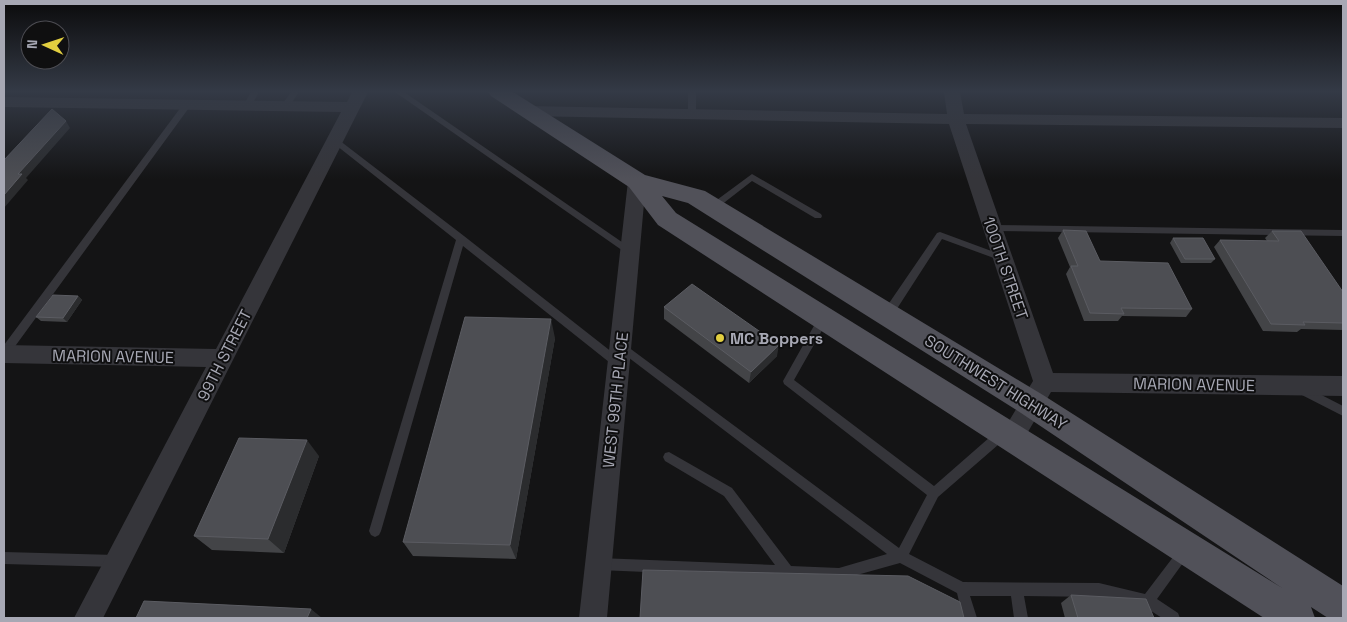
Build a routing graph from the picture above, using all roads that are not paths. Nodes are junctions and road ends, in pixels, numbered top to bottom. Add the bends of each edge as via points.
1 (174, 121) edge
2 (345, 121) edge
3 (441, 121) edge
4 (544, 121) edge
5 (957, 121) edge
6 (1113, 121) edge
7 (1343, 124) edge
8 (335, 140) junction
9 (637, 182) junction
10 (713, 207) junction
11 (818, 216) dead end
12 (992, 228) junction
13 (1343, 233) edge
14 (461, 238) junction
15 (630, 251) junction
16 (1002, 258) junction
17 (887, 315) junction
18 (824, 318) junction
19 (4, 353) edge
20 (619, 354) junction
21 (222, 358) junction
22 (1292, 385) junction
23 (1343, 386) edge
24 (1039, 393) junction
25 (1343, 412) edge
26 (1008, 434) junction
27 (669, 457) dead end
28 (934, 493) junction
29 (375, 530) dead end
30 (1188, 547) junction
31 (901, 557) junction
32 (4, 558) edge
33 (117, 561) junction
34 (598, 564) junction
35 (786, 571) junction
36 (962, 589) junction
37 (1016, 589) junction
38 (1148, 601) junction
39 (1343, 607) edge
40 (1285, 615) edge
41 (88, 618) edge
42 (593, 618) edge
43 (970, 618) edge
44 (1021, 618) edge
45 (1173, 618) edge

1 - 19 lane
2 - 8 street, 99TH STREET
3 - 15 lane
4 - 9 main road, SOUTHWEST HIGHWAY
5 - 12 street, 100TH STREET
6 - 7 street
8 - 14 lane
8 - 21 street, 99TH STREET
9 - 10 main road, SOUTHWEST HIGHWAY via 696,197
9 - 15 street, WEST 99TH PLACE
9 - 18 main road, SOUTHWEST HIGHWAY via 667,219
10 - 11 lane via 752,177
10 - 17 main road, SOUTHWEST HIGHWAY
12 - 13 lane
12 - 16 street, 100TH STREET
14 - 20 lane
14 - 29 lane
15 - 20 street, WEST 99TH PLACE
16 - 17 lane via 940,235
16 - 24 street, 100TH STREET
17 - 24 main road, SOUTHWEST HIGHWAY
18 - 26 main road, SOUTHWEST HIGHWAY
18 - 28 lane via 788,381
19 - 21 street, MARION AVENUE
20 - 31 lane
20 - 34 street, WEST 99TH PLACE
21 - 33 street, 99TH STREET
22 - 23 street, MARION AVENUE
22 - 24 street, MARION AVENUE
22 - 25 lane
24 - 26 street
24 - 39 main road, SOUTHWEST HIGHWAY
26 - 28 lane
26 - 30 main road, SOUTHWEST HIGHWAY
27 - 35 lane via 728,492
28 - 31 lane
30 - 38 lane
30 - 40 main road, SOUTHWEST HIGHWAY
31 - 35 lane via 839,574
31 - 36 lane
32 - 33 lane
33 - 41 street, 99TH STREET
34 - 35 lane
34 - 42 street, WEST 99TH PLACE
36 - 37 lane
36 - 43 lane
37 - 38 lane via 1099,590
37 - 44 lane
38 - 45 lane

